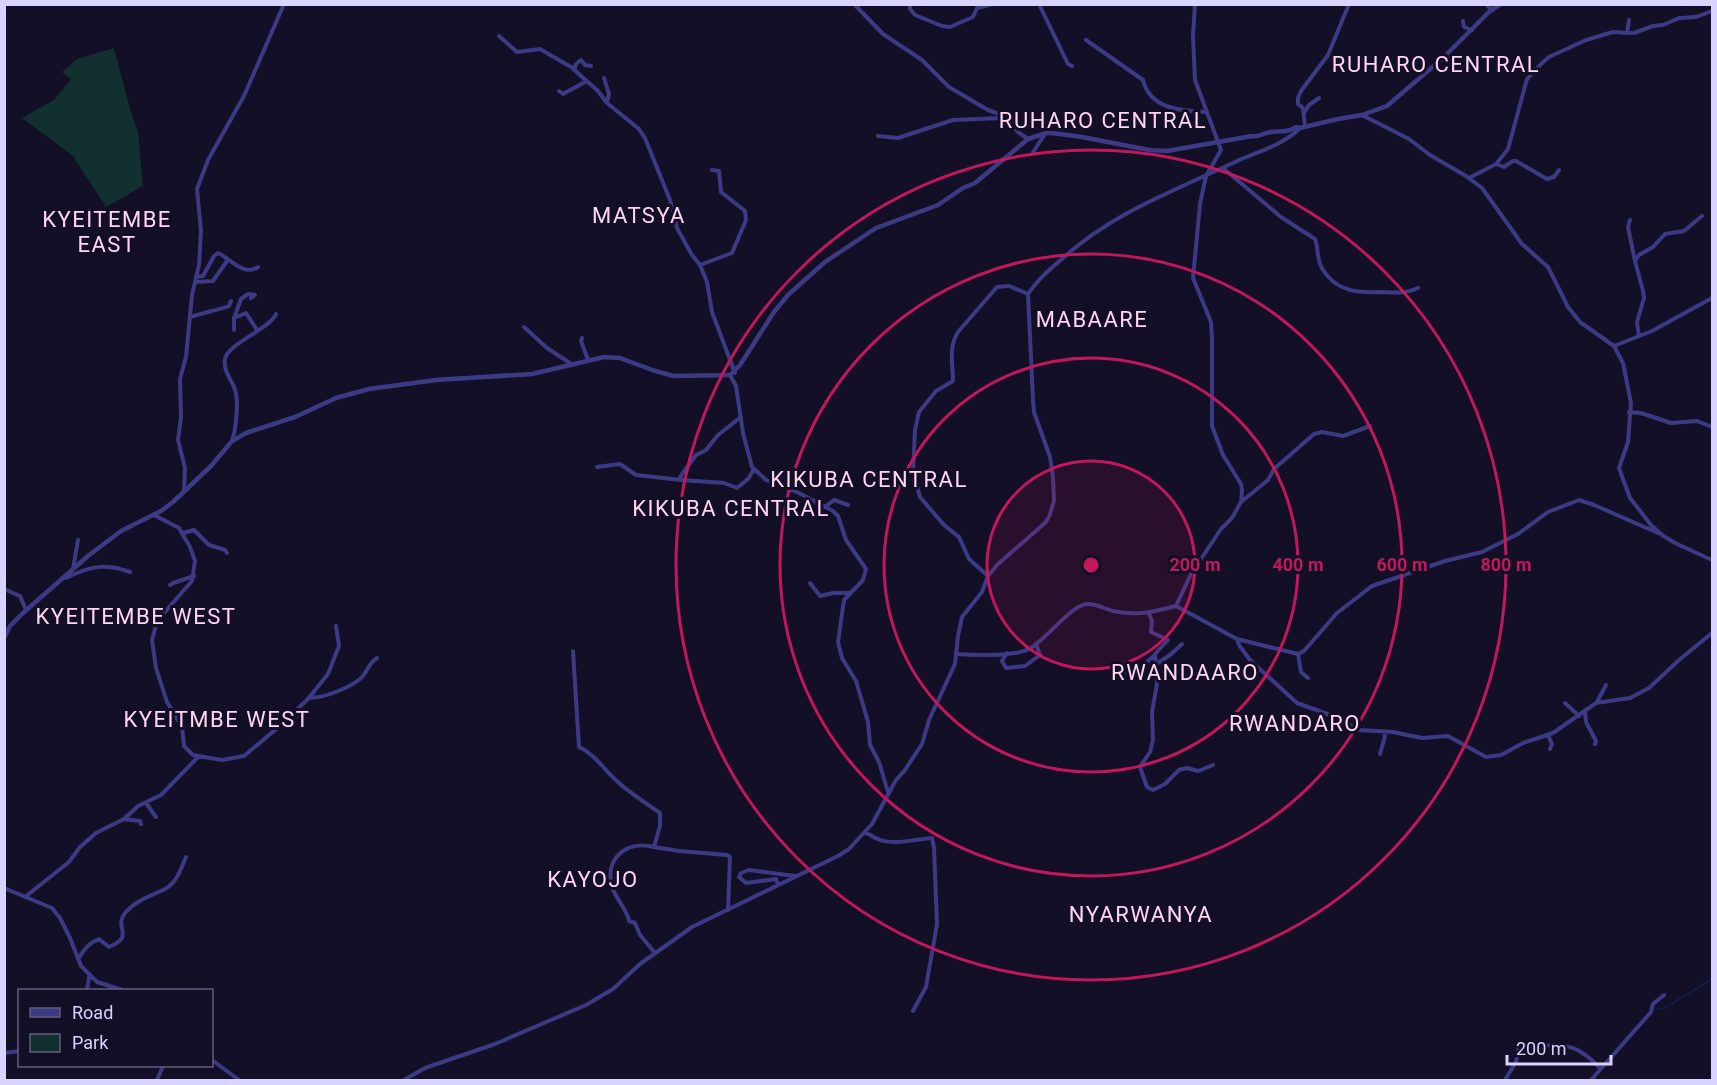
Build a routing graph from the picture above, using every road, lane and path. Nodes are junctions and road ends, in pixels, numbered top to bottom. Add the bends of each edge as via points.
1 (284, 4) edge
2 (910, 4) edge
3 (993, 4) edge
4 (1039, 4) edge
5 (1195, 4) edge
6 (1349, 4) edge
7 (1486, 4) edge
8 (1501, 4) edge
9 (856, 5) edge
10 (1492, 10) junction
11 (1713, 11) edge
12 (1629, 20) dead end
13 (1463, 21) dead end
14 (1472, 31) junction
15 (1627, 33) junction
16 (499, 36) dead end
17 (1086, 40) dead end
18 (591, 66) dead end
19 (1072, 66) dead end
20 (574, 70) junction
21 (604, 78) dead end
22 (585, 82) junction
23 (559, 92) dead end
24 (1320, 98) dead end
25 (607, 103) junction
26 (1206, 112) junction
27 (1304, 114) junction
28 (1362, 116) junction
29 (1013, 125) junction
30 (1303, 128) junction
31 (1046, 133) junction
32 (878, 136) dead end
33 (1028, 139) junction
34 (1217, 143) junction
35 (1033, 152) dead end
36 (1496, 164) junction
37 (1223, 168) junction
38 (712, 170) dead end
39 (1560, 170) dead end
40 (1206, 176) junction
41 (1469, 178) junction
42 (1702, 216) dead end
43 (1630, 220) dead end
44 (227, 261) junction
45 (1635, 261) junction
46 (700, 265) junction
47 (258, 267) dead end
48 (196, 280) junction
49 (1418, 288) dead end
50 (1028, 294) junction
51 (251, 298) dead end
52 (1713, 298) edge
53 (231, 301) dead end
54 (276, 314) dead end
55 (191, 317) junction
56 (234, 318) junction
57 (524, 327) dead end
58 (234, 330) dead end
59 (257, 330) junction
60 (1640, 336) junction
61 (582, 338) dead end
62 (1621, 342) junction
63 (1614, 346) junction
64 (1620, 357) junction
65 (588, 360) junction
66 (573, 366) junction
67 (732, 374) junction
68 (1629, 412) junction
69 (741, 417) junction
70 (1370, 426) dead end
71 (1713, 427) edge
72 (232, 441) junction
73 (597, 467) dead end
74 (754, 469) junction
75 (681, 480) junction
76 (184, 491) junction
77 (1241, 501) junction
78 (848, 505) dead end
79 (825, 507) junction
80 (154, 515) junction
81 (183, 533) junction
82 (1662, 534) junction
83 (78, 540) dead end
84 (227, 553) dead end
85 (1713, 560) edge
86 (73, 569) junction
87 (130, 572) dead end
88 (194, 576) junction
89 (988, 576) junction
90 (60, 581) junction
91 (810, 583) dead end
92 (170, 585) dead end
93 (4, 589) edge
94 (850, 593) junction
95 (1176, 606) junction
96 (26, 610) junction
97 (1148, 614) junction
98 (336, 626) dead end
99 (1713, 633) edge
100 (4, 638) edge
101 (1237, 639) junction
102 (1036, 644) junction
103 (1182, 644) dead end
104 (573, 651) dead end
105 (1006, 652) junction
106 (956, 654) junction
107 (1155, 654) junction
108 (1298, 654) junction
109 (377, 658) dead end
110 (1155, 665) junction
111 (1127, 673) dead end
112 (1308, 678) dead end
113 (1606, 685) dead end
114 (309, 697) junction
115 (1565, 703) dead end
116 (1596, 703) junction
117 (1585, 711) junction
118 (1579, 716) junction
119 (586, 730) dead end
120 (1384, 731) junction
121 (1548, 735) junction
122 (578, 738) junction
123 (1595, 744) dead end
124 (1550, 749) dead end
125 (1380, 754) dead end
126 (193, 755) junction
127 (199, 756) junction
128 (195, 762) junction
129 (1213, 765) dead end
130 (888, 792) junction
131 (146, 803) junction
132 (156, 817) dead end
133 (124, 819) junction
134 (141, 824) dead end
135 (864, 833) junction
136 (654, 847) junction
137 (186, 857) dead end
138 (795, 876) junction
139 (778, 884) junction
140 (4, 888) edge
141 (25, 897) junction
142 (728, 909) junction
143 (655, 952) junction
144 (79, 958) junction
145 (89, 976) junction
146 (87, 989) edge
147 (119, 989) edge
148 (1664, 995) dead end
149 (913, 1011) dead end
150 (213, 1061) edge
151 (1600, 1068) junction
152 (239, 1080) edge
153 (404, 1080) edge
154 (1505, 1080) edge
155 (1591, 1080) edge

1 - 48 street via 244,96 198,182 201,231
2 - 3 street via 915,15 949,27 973,18 977,8
4 - 19 street
5 - 26 street via 1194,66
6 - 27 street via 1328,55 1299,96 1298,104
7 - 10 street
8 - 10 street
9 - 29 street via 883,34 922,60 949,87 1005,116
10 - 14 street
11 - 15 street
12 - 15 street
13 - 14 street via 1464,27
14 - 28 street via 1395,101
15 - 36 street via 1602,35 1575,45 1549,57 1528,76 1509,146
16 - 20 street via 517,52 540,49
17 - 26 street via 1143,80 1145,90 1160,103 1175,110
18 - 20 street via 581,60
20 - 22 street
21 - 25 street via 609,94
22 - 23 street via 563,94
22 - 25 street
24 - 27 street
25 - 46 street via 645,138 677,228
26 - 34 street
27 - 30 street
28 - 30 street
28 - 41 street via 1409,139
29 - 32 street via 1002,117 975,118 940,123 898,138
29 - 33 street
30 - 34 street
30 - 37 street via 1282,142
31 - 33 street
31 - 34 street via 1158,151
31 - 35 street
33 - 67 street via 975,183 938,204 876,228 825,262 788,295
34 - 40 street via 1220,154
36 - 39 street via 1504,167 1516,161 1547,179
36 - 41 street
37 - 40 street
37 - 49 street via 1281,217 1315,239 1323,270 1344,289 1393,294
38 - 46 street via 719,171 721,192 745,211 746,220 732,253
40 - 50 street via 1172,189 1098,229 1045,272
40 - 77 street via 1193,278 1211,322 1212,426 1241,484
41 - 63 street via 1482,189 1522,244 1548,267 1580,322
42 - 45 street via 1684,231 1665,234
43 - 45 street
44 - 47 street via 251,271
44 - 48 street via 213,281
44 - 48 street via 221,253 215,254 203,276
45 - 60 street via 1644,298 1636,322
46 - 67 street
48 - 55 street
50 - 89 street via 1033,400 1050,457 1054,501 1045,523
50 - 89 street via 1009,286 997,287 958,332 951,352 953,381 936,391 920,412 915,430 913,472 920,496 959,537 969,560
51 - 56 street via 255,295 251,293 241,299
52 - 60 street
53 - 55 street via 229,306
54 - 59 street via 274,320
55 - 76 street via 180,379 182,417 178,440 185,468
56 - 58 street
56 - 59 street via 246,313
57 - 66 street
59 - 72 street via 231,348 225,359 228,379 236,391 236,429
60 - 62 street
61 - 65 street
62 - 63 street
62 - 64 street
63 - 64 street
64 - 68 street via 1631,403
65 - 66 street
65 - 67 street via 620,358 674,376
66 - 72 street via 532,374 444,379 369,389 246,432
67 - 69 street
68 - 71 street via 1671,423 1697,422
68 - 82 street via 1621,474 1633,503
69 - 74 street
69 - 75 street via 696,455
70 - 77 street via 1343,436 1314,434
72 - 76 street
73 - 75 street via 620,464 636,475
74 - 75 street via 737,488 724,483
74 - 79 street via 766,480
76 - 80 street
77 - 95 street via 1191,574
78 - 79 street via 834,500
79 - 94 street via 838,516 846,540 866,569 863,580
80 - 81 street
80 - 86 street via 121,531
81 - 84 street via 194,530 209,545
81 - 88 street via 194,555
82 - 85 street
82 - 108 street via 1579,500 1548,512 1518,534 1482,552 1372,586 1336,613
83 - 86 street
86 - 90 street
87 - 90 street via 101,566
88 - 92 street
88 - 126 street via 157,621 152,640 167,702 182,727 184,746
89 - 106 street via 982,592 962,617
90 - 96 street
91 - 94 street via 820,596
93 - 96 street via 20,596
94 - 130 street via 844,600 838,642 842,658 856,681 870,745
95 - 97 street
95 - 101 street
96 - 100 street
97 - 102 street via 1123,613 1088,603 1079,606
97 - 107 street via 1151,632 1168,640
98 - 114 street via 336,656 328,674
99 - 116 street via 1649,688 1630,698
101 - 108 street
101 - 120 street via 1250,660 1297,703 1359,730
102 - 105 street via 1028,650
102 - 105 street via 1040,655 1025,666 1006,668 1002,661
103 - 110 street
104 - 122 street
105 - 106 street
106 - 130 street via 922,744
107 - 110 street
107 - 111 street
108 - 112 street via 1301,672
109 - 114 street via 370,662 361,679 316,699
110 - 129 street via 1153,742 1140,768 1147,787 1160,787 1182,769 1198,771
113 - 116 street
114 - 127 street via 244,756 229,760
115 - 118 street
116 - 117 street
117 - 118 street
117 - 123 street
118 - 121 street
119 - 122 street
120 - 121 street via 1422,738 1448,736 1486,757 1501,755
120 - 125 street
121 - 124 street
122 - 136 street via 579,747 660,813
126 - 127 street
126 - 128 street
127 - 128 street
128 - 131 street via 161,795
130 - 135 street
131 - 132 street
131 - 133 street
133 - 134 street
133 - 141 street via 92,836 69,862
135 - 138 street via 838,856
135 - 149 street via 889,841 932,838 937,924 926,987
136 - 142 street via 730,857
136 - 143 street via 626,848 619,853 610,874 614,892 629,921 635,923
137 - 144 street via 178,876 167,888 124,914 124,936 120,942 110,947 96,940
138 - 139 street
138 - 139 street via 749,870 740,877 746,883 776,879
139 - 142 street
140 - 141 street
141 - 144 street via 52,908
142 - 143 street
143 - 153 street via 586,1005 495,1044 425,1068
144 - 145 street
145 - 146 street
145 - 147 street
148 - 151 street
150 - 152 street
151 - 154 street via 1572,1046 1519,1046 1516,1062
151 - 155 street

